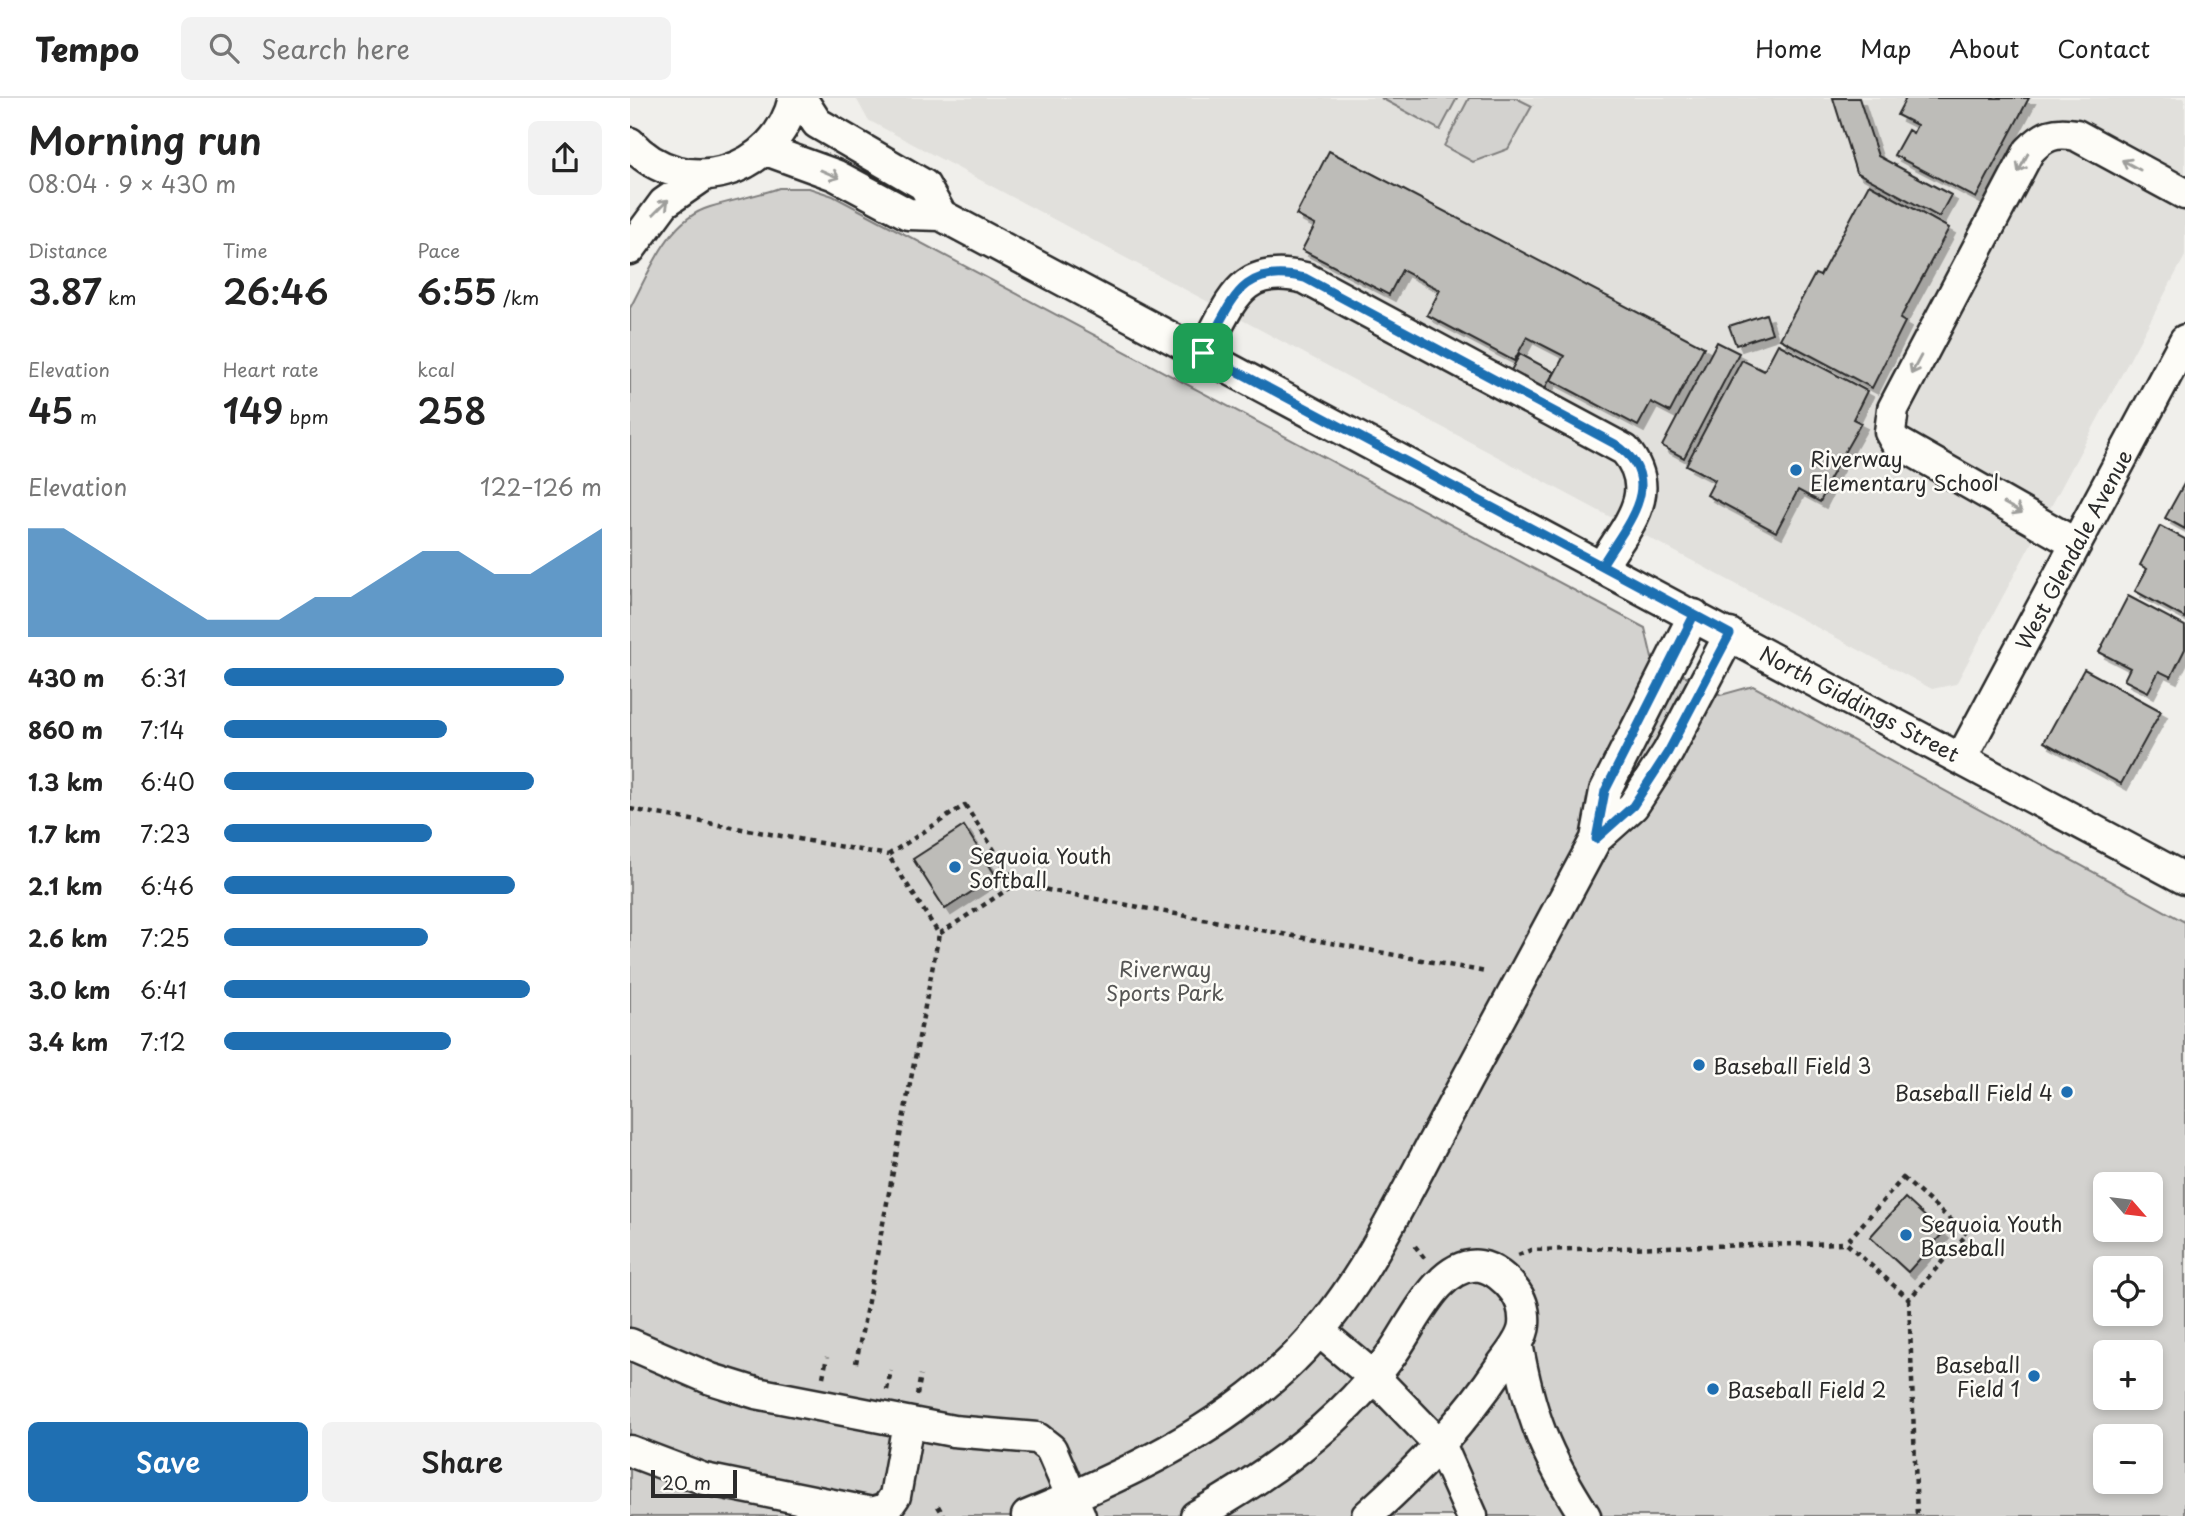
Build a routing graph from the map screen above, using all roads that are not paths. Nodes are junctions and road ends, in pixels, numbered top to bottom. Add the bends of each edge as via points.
1 (794, 98) edge
2 (800, 98) edge
3 (630, 143) edge
4 (766, 150) junction
5 (703, 176) junction
6 (2185, 194) edge
7 (941, 215) junction
8 (630, 249) edge
9 (2185, 340) edge
10 (1203, 353) junction
11 (2076, 544) junction
12 (1602, 565) junction
13 (1694, 615) junction
14 (1730, 634) junction
15 (1962, 757) junction
16 (1596, 839) junction
17 (2185, 879) edge
18 (1319, 1331) junction
19 (1517, 1343) junction
20 (630, 1344) edge
21 (1374, 1377) junction
22 (908, 1423) junction
23 (1441, 1446) junction
24 (630, 1451) edge
25 (1076, 1506) edge
26 (1027, 1516) edge
27 (1196, 1516) edge
28 (1367, 1516) edge
29 (1472, 1516) edge
30 (1585, 1516) edge

1 - 4 street via 781,132
2 - 7 street via 817,123 923,185
3 - 5 street via 642,156 671,171
4 - 5 street via 747,164
4 -> 7 street, North Giddings Street via 835,174 908,214
8 -> 5 street via 664,203
6 -> 11 street via 2076,135 2045,136 2029,151 1893,409 1890,432 1895,441
7 - 10 street, North Giddings Street
9 - 11 street, West Glendale Avenue
10 - 12 street, North Giddings Street
10 - 12 street via 1241,287 1270,272 1305,278 1625,450 1637,464 1642,481 1640,503
11 - 15 street, West Glendale Avenue
12 - 13 street, North Giddings Street
13 - 14 street, North Giddings Street
13 - 16 street via 1605,791
14 - 15 street, North Giddings Street
14 - 16 street via 1633,806
15 - 17 street, North Giddings Street
16 - 18 street via 1387,1228
18 - 21 street
18 - 25 street via 1292,1360 1202,1432
19 - 21 street via 1524,1327 1521,1300 1507,1280 1481,1266 1454,1270 1429,1295
19 - 23 street
19 - 30 street via 1535,1424 1554,1467
20 - 22 street via 756,1393
21 - 23 street
21 - 27 street via 1294,1452
22 - 24 street via 895,1496 886,1509 872,1513 704,1479
22 - 25 street via 1037,1438 1051,1449
23 - 28 street
23 - 29 street
25 - 26 street

